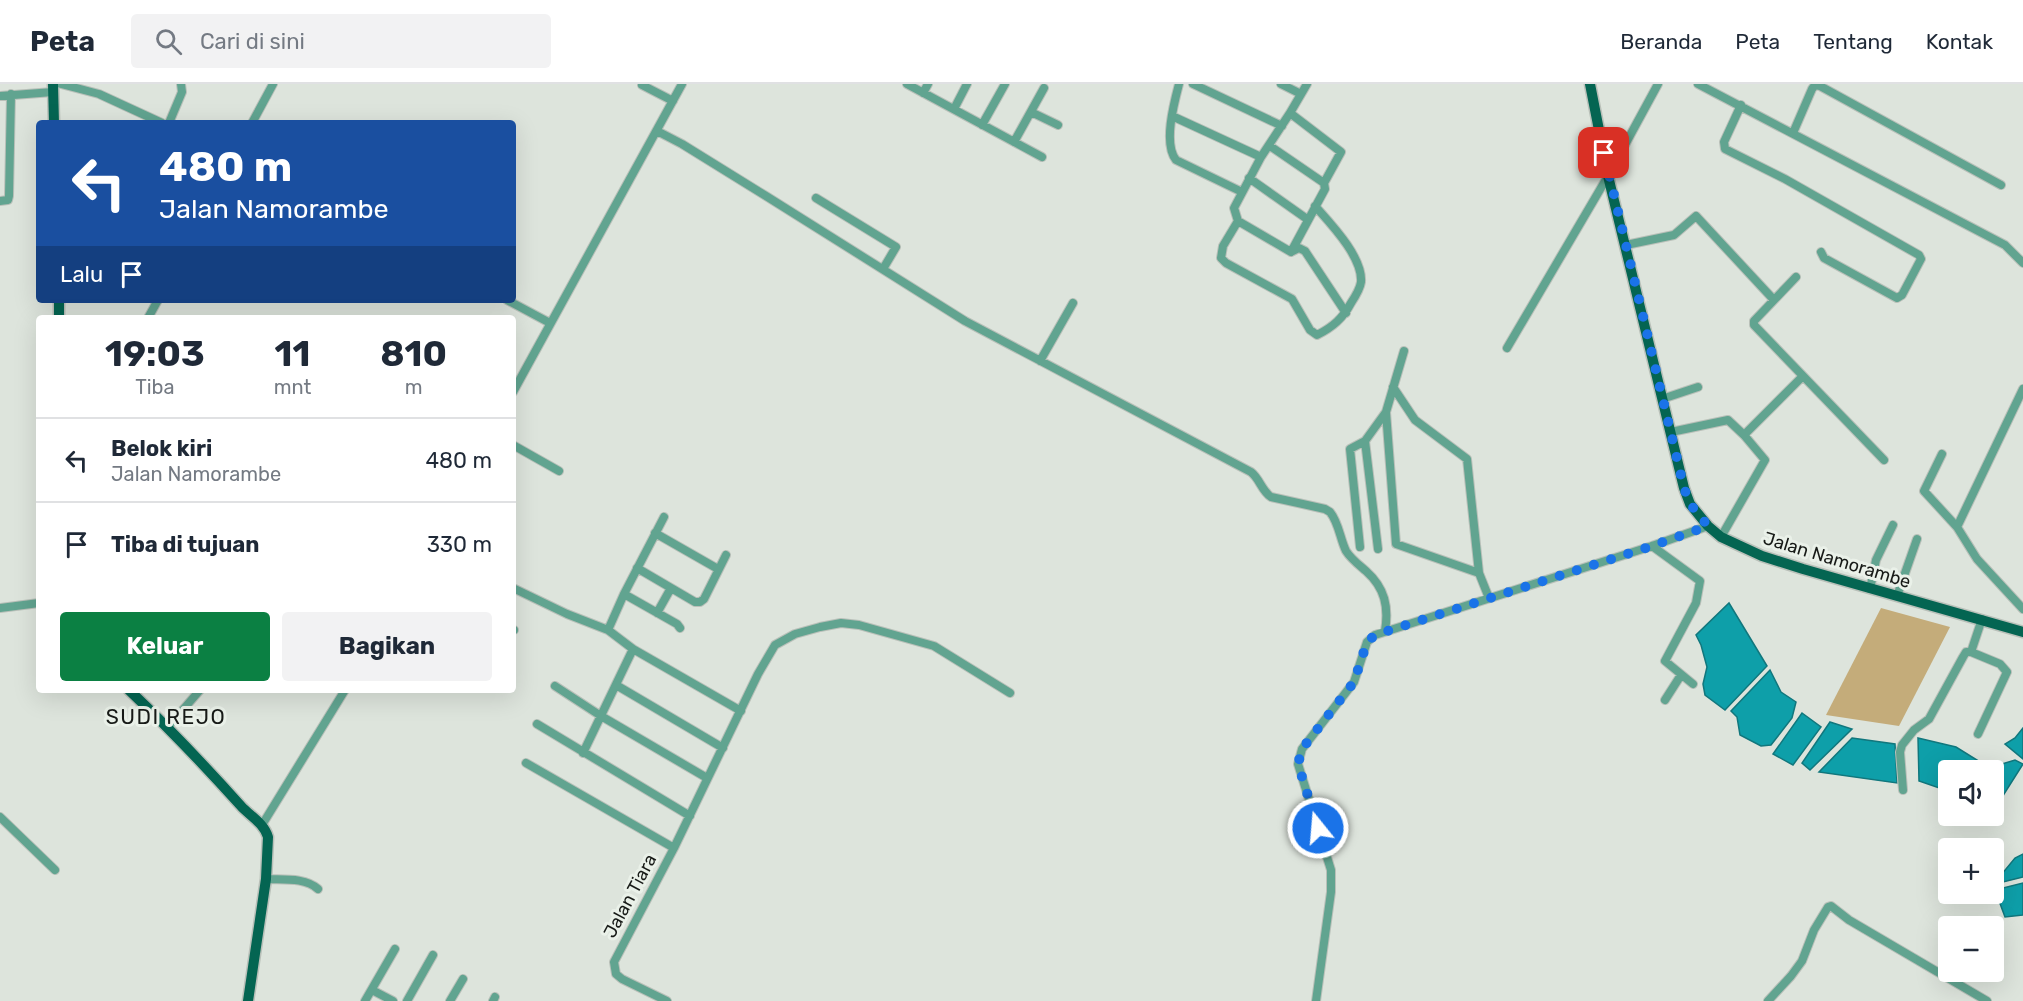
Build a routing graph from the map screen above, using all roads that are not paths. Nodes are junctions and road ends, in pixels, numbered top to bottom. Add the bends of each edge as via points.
1 (181, 84) edge
2 (273, 84) edge
3 (682, 84) edge
4 (907, 84) edge
5 (928, 84) edge
6 (967, 84) edge
7 (1005, 84) edge
8 (1179, 84) edge
9 (1193, 84) edge
10 (1281, 84) edge
11 (1307, 84) edge
12 (1590, 84) edge
13 (1658, 84) edge
14 (1698, 84) edge
15 (642, 85) edge
16 (56, 87) edge
17 (1044, 88) dead end
18 (923, 93) junction
19 (11, 94) junction
20 (1301, 94) junction
21 (0, 96) edge
22 (673, 101) junction
23 (1741, 105) junction
24 (954, 109) junction
25 (1031, 112) junction
26 (1290, 113) junction
27 (1172, 116) junction
28 (54, 120) edge
29 (155, 120) edge
30 (170, 120) edge
31 (254, 120) edge
32 (982, 124) junction
33 (1058, 125) dead end
34 (1282, 126) junction
35 (657, 131) junction
36 (1793, 133) junction
37 (1014, 142) junction
38 (1270, 146) junction
39 (1042, 157) dead end
40 (1262, 157) junction
41 (1608, 176) junction
42 (1250, 178) junction
43 (1324, 183) junction
44 (2001, 185) dead end
45 (1242, 192) junction
46 (816, 198) dead end
47 (0, 201) edge
48 (1315, 206) junction
49 (1307, 219) junction
50 (1238, 221) junction
51 (1626, 245) junction
52 (1291, 252) junction
53 (1821, 252) dead end
54 (2023, 263) edge
55 (883, 269) junction
56 (1796, 277) dead end
57 (1774, 300) junction
58 (513, 303) edge
59 (1073, 303) dead end
60 (1346, 313) junction
61 (550, 323) junction
62 (1507, 348) dead end
63 (1404, 351) dead end
64 (1040, 361) junction
65 (1803, 376) junction
66 (516, 386) edge
67 (1393, 387) junction
68 (1698, 387) dead end
69 (2023, 389) edge
70 (1662, 399) junction
71 (1386, 412) junction
72 (1671, 432) junction
73 (1744, 435) junction
74 (1365, 441) junction
75 (516, 447) edge
76 (1942, 454) dead end
77 (1884, 460) dead end
78 (560, 471) dead end
79 (664, 517) dead end
80 (1893, 525) dead end
81 (1708, 526) junction
82 (1958, 527) junction
83 (655, 533) junction
84 (1721, 537) junction
85 (1917, 539) dead end
86 (1652, 546) junction
87 (1360, 547) dead end
88 (1378, 549) dead end
89 (726, 555) dead end
90 (637, 568) junction
91 (718, 569) junction
92 (1479, 573) junction
93 (671, 588) junction
94 (516, 589) edge
95 (1870, 589) junction
96 (624, 594) junction
97 (1897, 596) junction
98 (1489, 598) junction
99 (36, 603) edge
100 (0, 608) edge
101 (2023, 609) edge
102 (657, 613) junction
103 (1982, 619) junction
104 (680, 628) dead end
105 (608, 630) junction
106 (1385, 631) junction
107 (2023, 632) edge
108 (633, 649) junction
109 (1971, 652) junction
110 (1681, 675) junction
111 (1693, 684) dead end
112 (616, 685) junction
113 (555, 686) dead end
114 (132, 693) edge
115 (197, 693) edge
116 (343, 693) edge
117 (1010, 693) dead end
118 (1665, 700) dead end
119 (741, 711) junction
120 (601, 716) junction
121 (537, 724) dead end
122 (168, 727) junction
123 (1978, 734) dead end
124 (723, 748) junction
125 (583, 753) junction
126 (526, 763) dead end
127 (707, 778) junction
128 (1903, 790) dead end
129 (690, 816) junction
130 (0, 818) edge
131 (262, 825) junction
132 (674, 848) junction
133 (55, 870) dead end
134 (266, 879) junction
135 (318, 889) dead end
136 (394, 950) dead end
137 (433, 955) dead end
138 (463, 979) dead end
139 (372, 990) junction
140 (248, 1001) edge
141 (365, 1001) edge
142 (393, 1001) edge
143 (407, 1001) edge
144 (450, 1001) edge
145 (667, 1001) edge
146 (1316, 1001) edge
147 (1768, 1001) edge
148 (1987, 1001) edge

1 - 30 street via 182,92
2 - 31 street
3 - 22 street
4 - 18 street
5 - 18 street
6 - 24 street
7 - 32 street
8 - 27 street
9 - 34 street
10 - 20 street
11 - 20 street
12 - 41 main road, Jalan Namorambe
13 - 41 street
14 - 23 street
15 - 22 street
16 - 19 street
16 - 28 main road
16 - 29 street via 99,94
17 - 25 street
18 - 24 street
19 - 21 street
19 - 47 street via 9,196 8,200
20 - 26 street
22 - 35 street
23 - 36 street
23 - 53 street via 1724,142 1725,149 1921,257 1897,298 1824,258
24 - 32 street
25 - 33 street
25 - 37 street
26 - 34 street
26 - 43 street via 1341,152
27 - 40 street
27 - 45 street via 1170,145 1176,160
32 - 37 street
34 - 38 street
35 - 55 street
35 - 61 street
36 - 44 street via 1812,88 1820,86
36 - 54 street via 2005,245
37 - 39 street
38 - 40 street
38 - 43 street
40 - 42 street
41 - 51 main road, Jalan Namorambe
41 - 62 street
42 - 45 street
42 - 49 street
43 - 48 street
45 - 50 street via 1234,208
46 - 55 street via 896,247
48 - 49 street
48 - 60 street via 1359,267 1360,286
49 - 52 street
50 - 52 street
50 - 60 street via 1223,246 1221,255 1226,263 1292,298 1315,335
51 - 57 street via 1674,235 1696,216
51 - 70 main road, Jalan Namorambe
52 - 60 street via 1299,248 1305,251
55 - 64 street via 965,321
56 - 57 street
57 - 65 street via 1754,321 1754,326
58 - 61 street
59 - 64 street
61 - 66 street
63 - 67 street
64 - 106 street via 1251,472 1270,497 1330,512 1350,557 1381,588 1387,609
65 - 73 street
65 - 77 street
67 - 71 street
67 - 92 street via 1415,420 1467,459
68 - 70 street
69 - 82 street
70 - 72 main road, Jalan Namorambe
71 - 74 street
71 - 92 street via 1396,544
72 - 73 street via 1728,420
72 - 81 main road, Jalan Namorambe via 1690,504
73 - 84 street via 1765,462
74 - 87 street via 1350,449
74 - 88 street
75 - 78 street
76 - 82 street via 1924,490
79 - 83 street
80 - 95 street via 1876,560
81 - 84 main road, Jalan Namorambe
81 - 86 street
82 - 101 street via 1977,559
83 - 90 street
83 - 91 street
84 - 95 main road, Jalan Namorambe via 1779,562
85 - 97 street
86 - 98 street
86 - 110 street via 1700,581 1696,603 1665,661
89 - 91 street
90 - 93 street
90 - 96 street
91 - 93 street via 700,602
92 - 98 street
93 - 102 street
94 - 105 street
95 - 97 main road, Jalan Namorambe
96 - 102 street
96 - 105 street
97 - 103 main road, Jalan Namorambe
98 - 106 street
99 - 100 street
102 - 104 street
103 - 107 main road, Jalan Namorambe
103 - 109 street
105 - 108 street
106 - 146 street via 1367,642 1354,682 1302,749 1298,764 1331,870
108 - 112 street
108 - 119 street
109 - 123 street via 2000,664 2007,672
109 - 128 street via 1966,652 1929,719 1902,745
110 - 111 street
110 - 118 street
112 - 120 street
112 - 124 street
113 - 120 street
114 - 122 main road
115 - 122 street
116 - 131 street
117 - 119 street via 934,646 841,623 795,634 775,645
119 - 124 street
120 - 125 street
120 - 127 street
121 - 125 street
122 - 131 main road
124 - 127 street
125 - 129 street
126 - 132 street
127 - 129 street
129 - 132 street
130 - 133 street
131 - 134 main road via 268,837
132 - 145 street, Jalan Tiara via 618,951 614,967 622,979
134 - 135 street via 310,883
134 - 140 main road
136 - 139 street
137 - 143 street
138 - 144 street
139 - 141 street
139 - 142 street
147 - 148 street via 1802,962 1814,930 1832,906 1849,920

